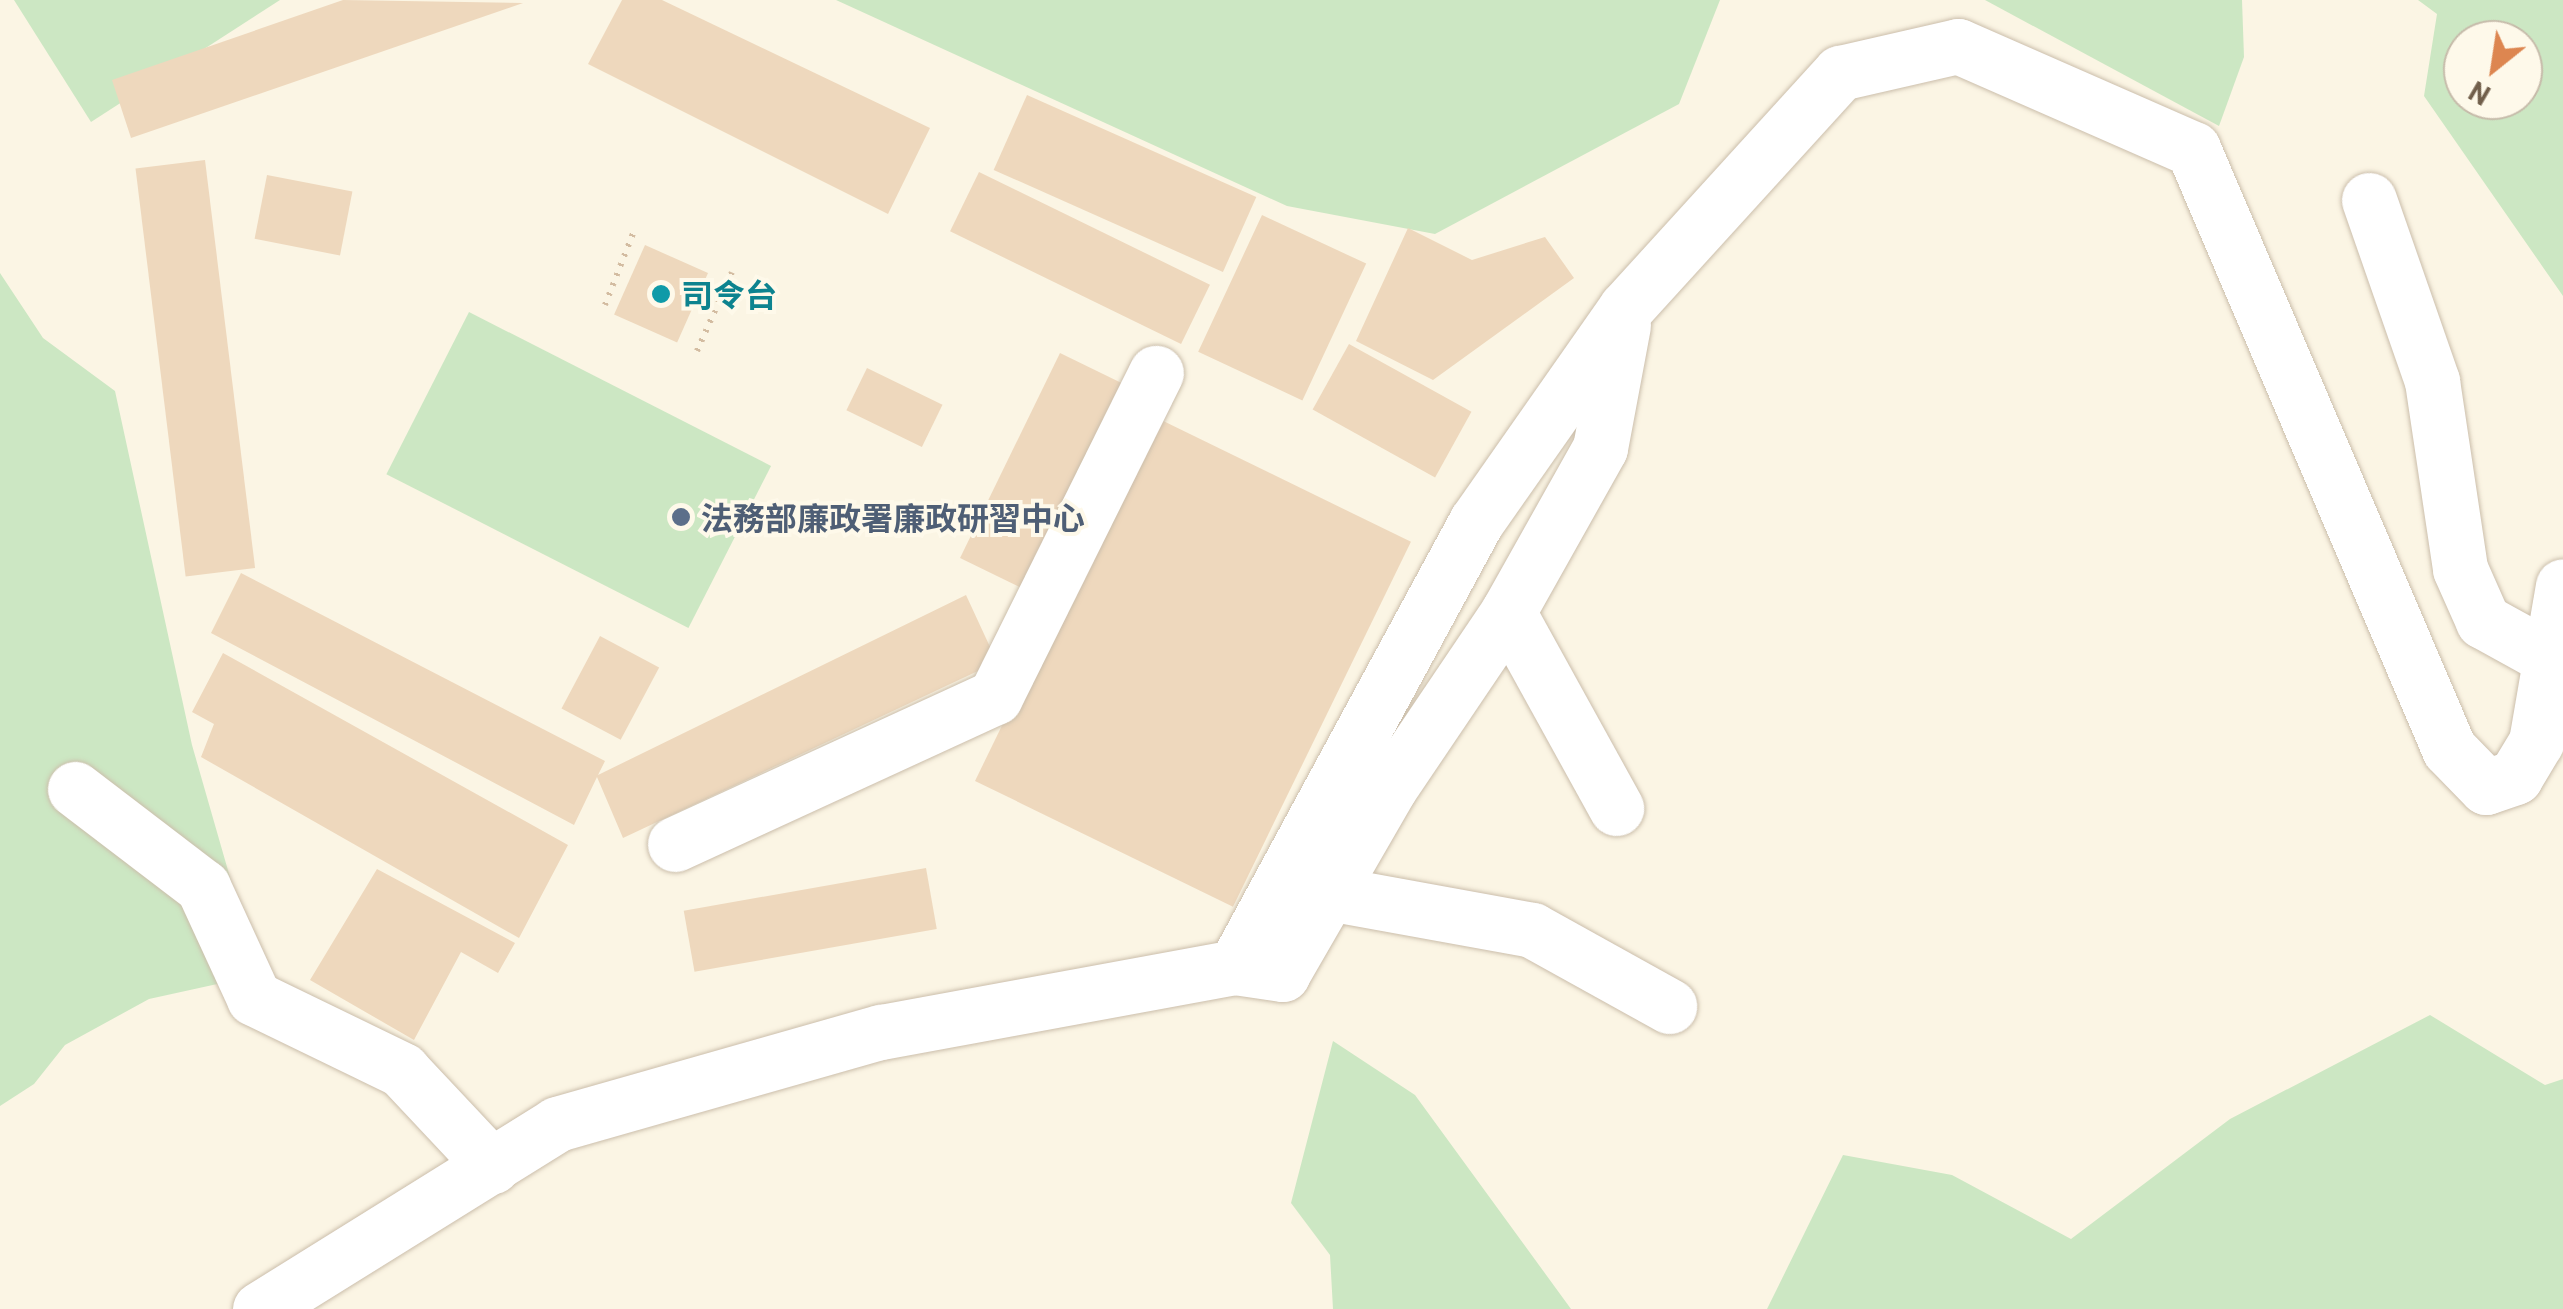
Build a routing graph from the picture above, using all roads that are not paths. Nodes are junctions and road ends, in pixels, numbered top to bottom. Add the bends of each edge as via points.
1 (2369, 200) dead end
2 (1626, 308) junction
3 (1156, 373) dead end
4 (2563, 586) edge
5 (1508, 612) junction
6 (2550, 658) junction
7 (76, 789) dead end
8 (1616, 808) dead end
9 (674, 844) dead end
10 (1329, 893) junction
11 (1236, 967) junction
12 (1670, 1006) dead end
13 (492, 1166) junction
14 (260, 1309) edge

1 - 6 street via 2432,380 2460,569 2484,620
2 - 5 street via 1600,448
2 - 6 street via 1840,73 1958,46 2193,150 2464,774 2486,787 2516,777 2536,742
2 - 11 street via 1476,522
3 - 9 street via 994,697
4 - 6 street
5 - 8 street
5 - 10 street
7 - 13 street via 203,887 254,998 402,1070
10 - 11 street via 1282,974
10 - 12 street via 1532,930
11 - 13 street via 881,1032 704,1077 557,1124
13 - 14 street

